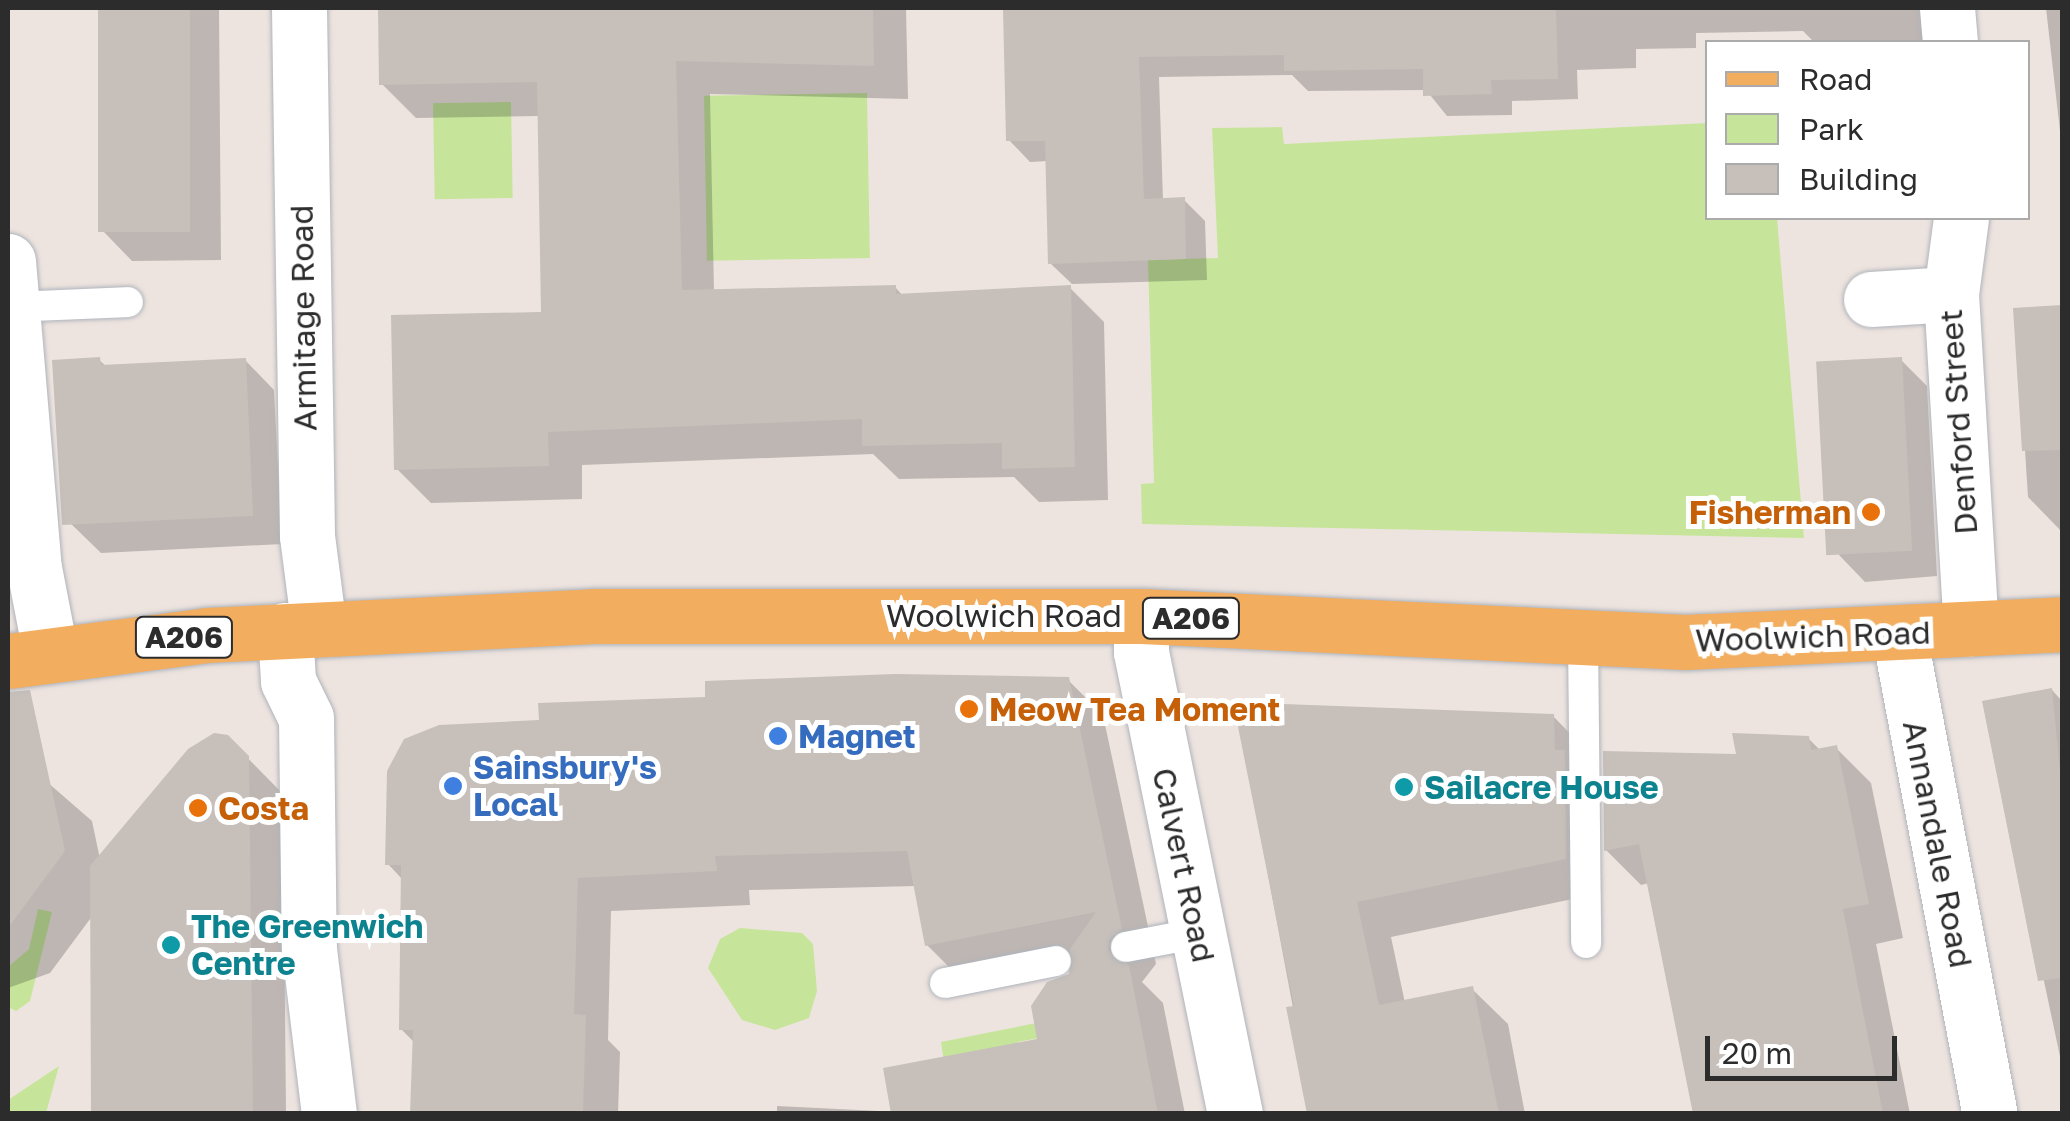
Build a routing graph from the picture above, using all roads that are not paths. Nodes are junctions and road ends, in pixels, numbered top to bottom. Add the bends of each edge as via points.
1 (299, 8) edge
2 (1947, 8) edge
3 (1950, 40) edge
4 (1962, 220) edge
5 (9, 288) edge
6 (1950, 294) junction
7 (1872, 299) dead end
8 (128, 302) dead end
9 (1142, 616) junction
10 (2062, 624) edge
11 (1971, 628) junction
12 (302, 629) junction
13 (1899, 634) junction
14 (1583, 638) junction
15 (29, 656) edge
16 (1198, 934) junction
17 (1586, 944) dead end
18 (1126, 947) dead end
19 (1056, 961) dead end
20 (945, 984) dead end
21 (329, 1114) edge
22 (1235, 1114) edge
23 (1990, 1114) edge

1 - 12 street, Armitage Road
2 - 3 street
4 - 6 street
5 - 8 lane
5 - 15 street via 34,568
6 - 7 street, Denford Street
6 - 11 street, Denford Street
9 - 12 main road, Woolwich Road / A206 via 594,616
9 - 14 main road, Woolwich Road / A206
9 - 16 street, Calvert Road via 1140,652
10 - 11 main road, Woolwich Road / A206
11 - 13 main road, Woolwich Road / A206
12 - 15 main road, Woolwich Road / A206
12 - 21 street, Armitage Road via 288,681 306,718 308,949
13 - 14 main road, Woolwich Road / A206 via 1685,642
13 - 23 street, Annandale Road
14 - 17 lane
16 - 18 lane
16 - 22 street, Calvert Road
19 - 20 lane

